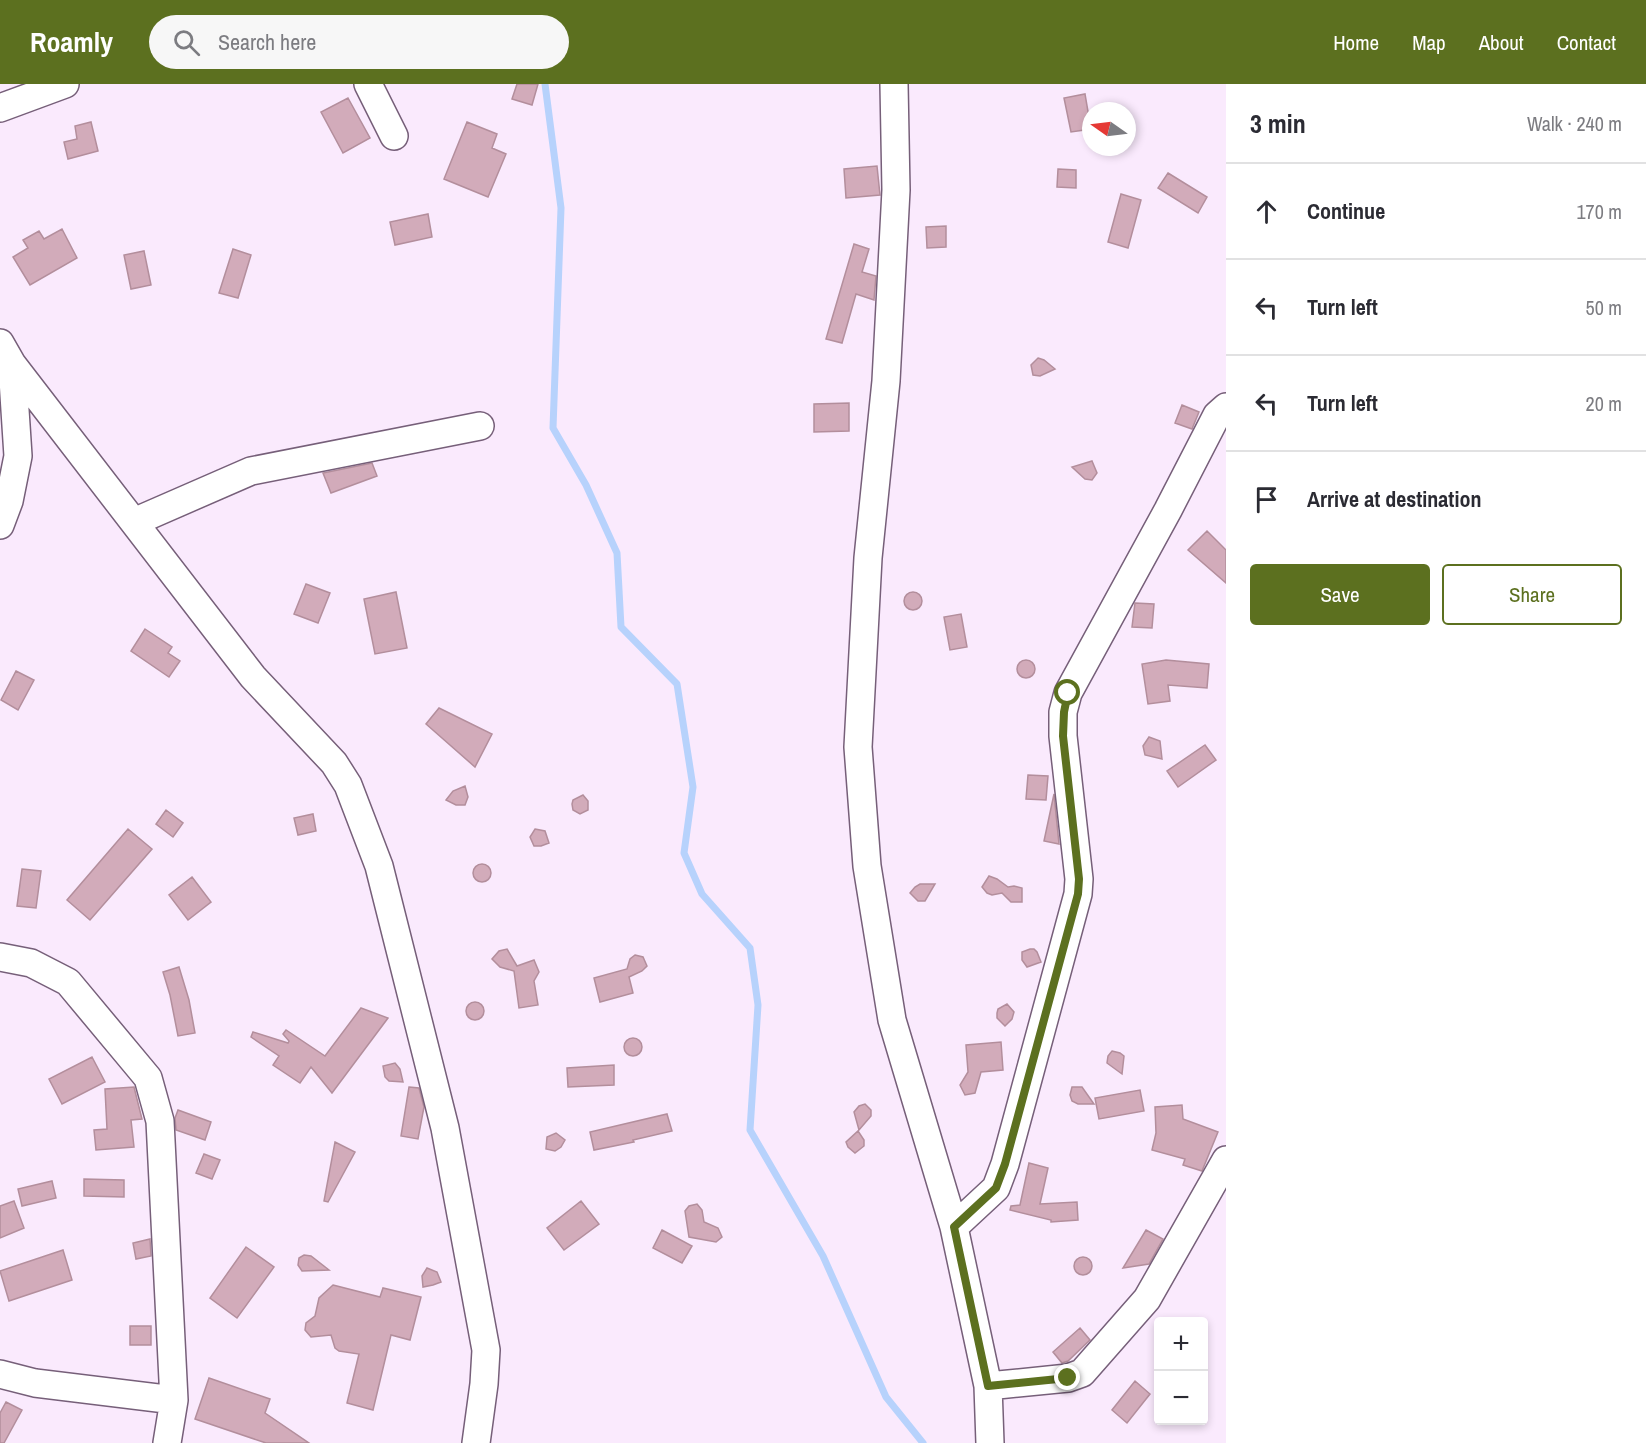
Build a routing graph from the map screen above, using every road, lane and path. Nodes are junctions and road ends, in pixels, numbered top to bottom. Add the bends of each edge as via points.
1 (65, 84) edge
2 (368, 84) edge
3 (894, 84) edge
4 (0, 108) edge
5 (394, 136) dead end
6 (6, 353) edge
7 (1226, 407) edge
8 (480, 426) dead end
9 (134, 522) junction
10 (0, 525) edge
11 (0, 957) edge
12 (1226, 1160) edge
13 (954, 1227) junction
14 (0, 1374) edge
15 (988, 1386) junction
16 (174, 1400) junction
17 (167, 1443) edge
18 (476, 1443) edge
19 (990, 1443) edge

1 - 4 street
2 - 5 street
3 - 13 street via 896,189 886,381 868,558 858,747 867,866 892,1020
6 - 9 street
6 - 10 street via 18,456
7 - 13 street via 1216,415 1068,693 1063,736 1078,894 1005,1164 996,1188
8 - 9 street via 251,471
9 - 18 street via 253,677 334,763 354,798 379,866 445,1128 486,1350
11 - 16 street via 31,963 68,982 148,1078 160,1121
12 - 15 street via 1148,1299 1083,1373
13 - 15 street
14 - 16 street via 35,1383
15 - 19 street
16 - 17 street

